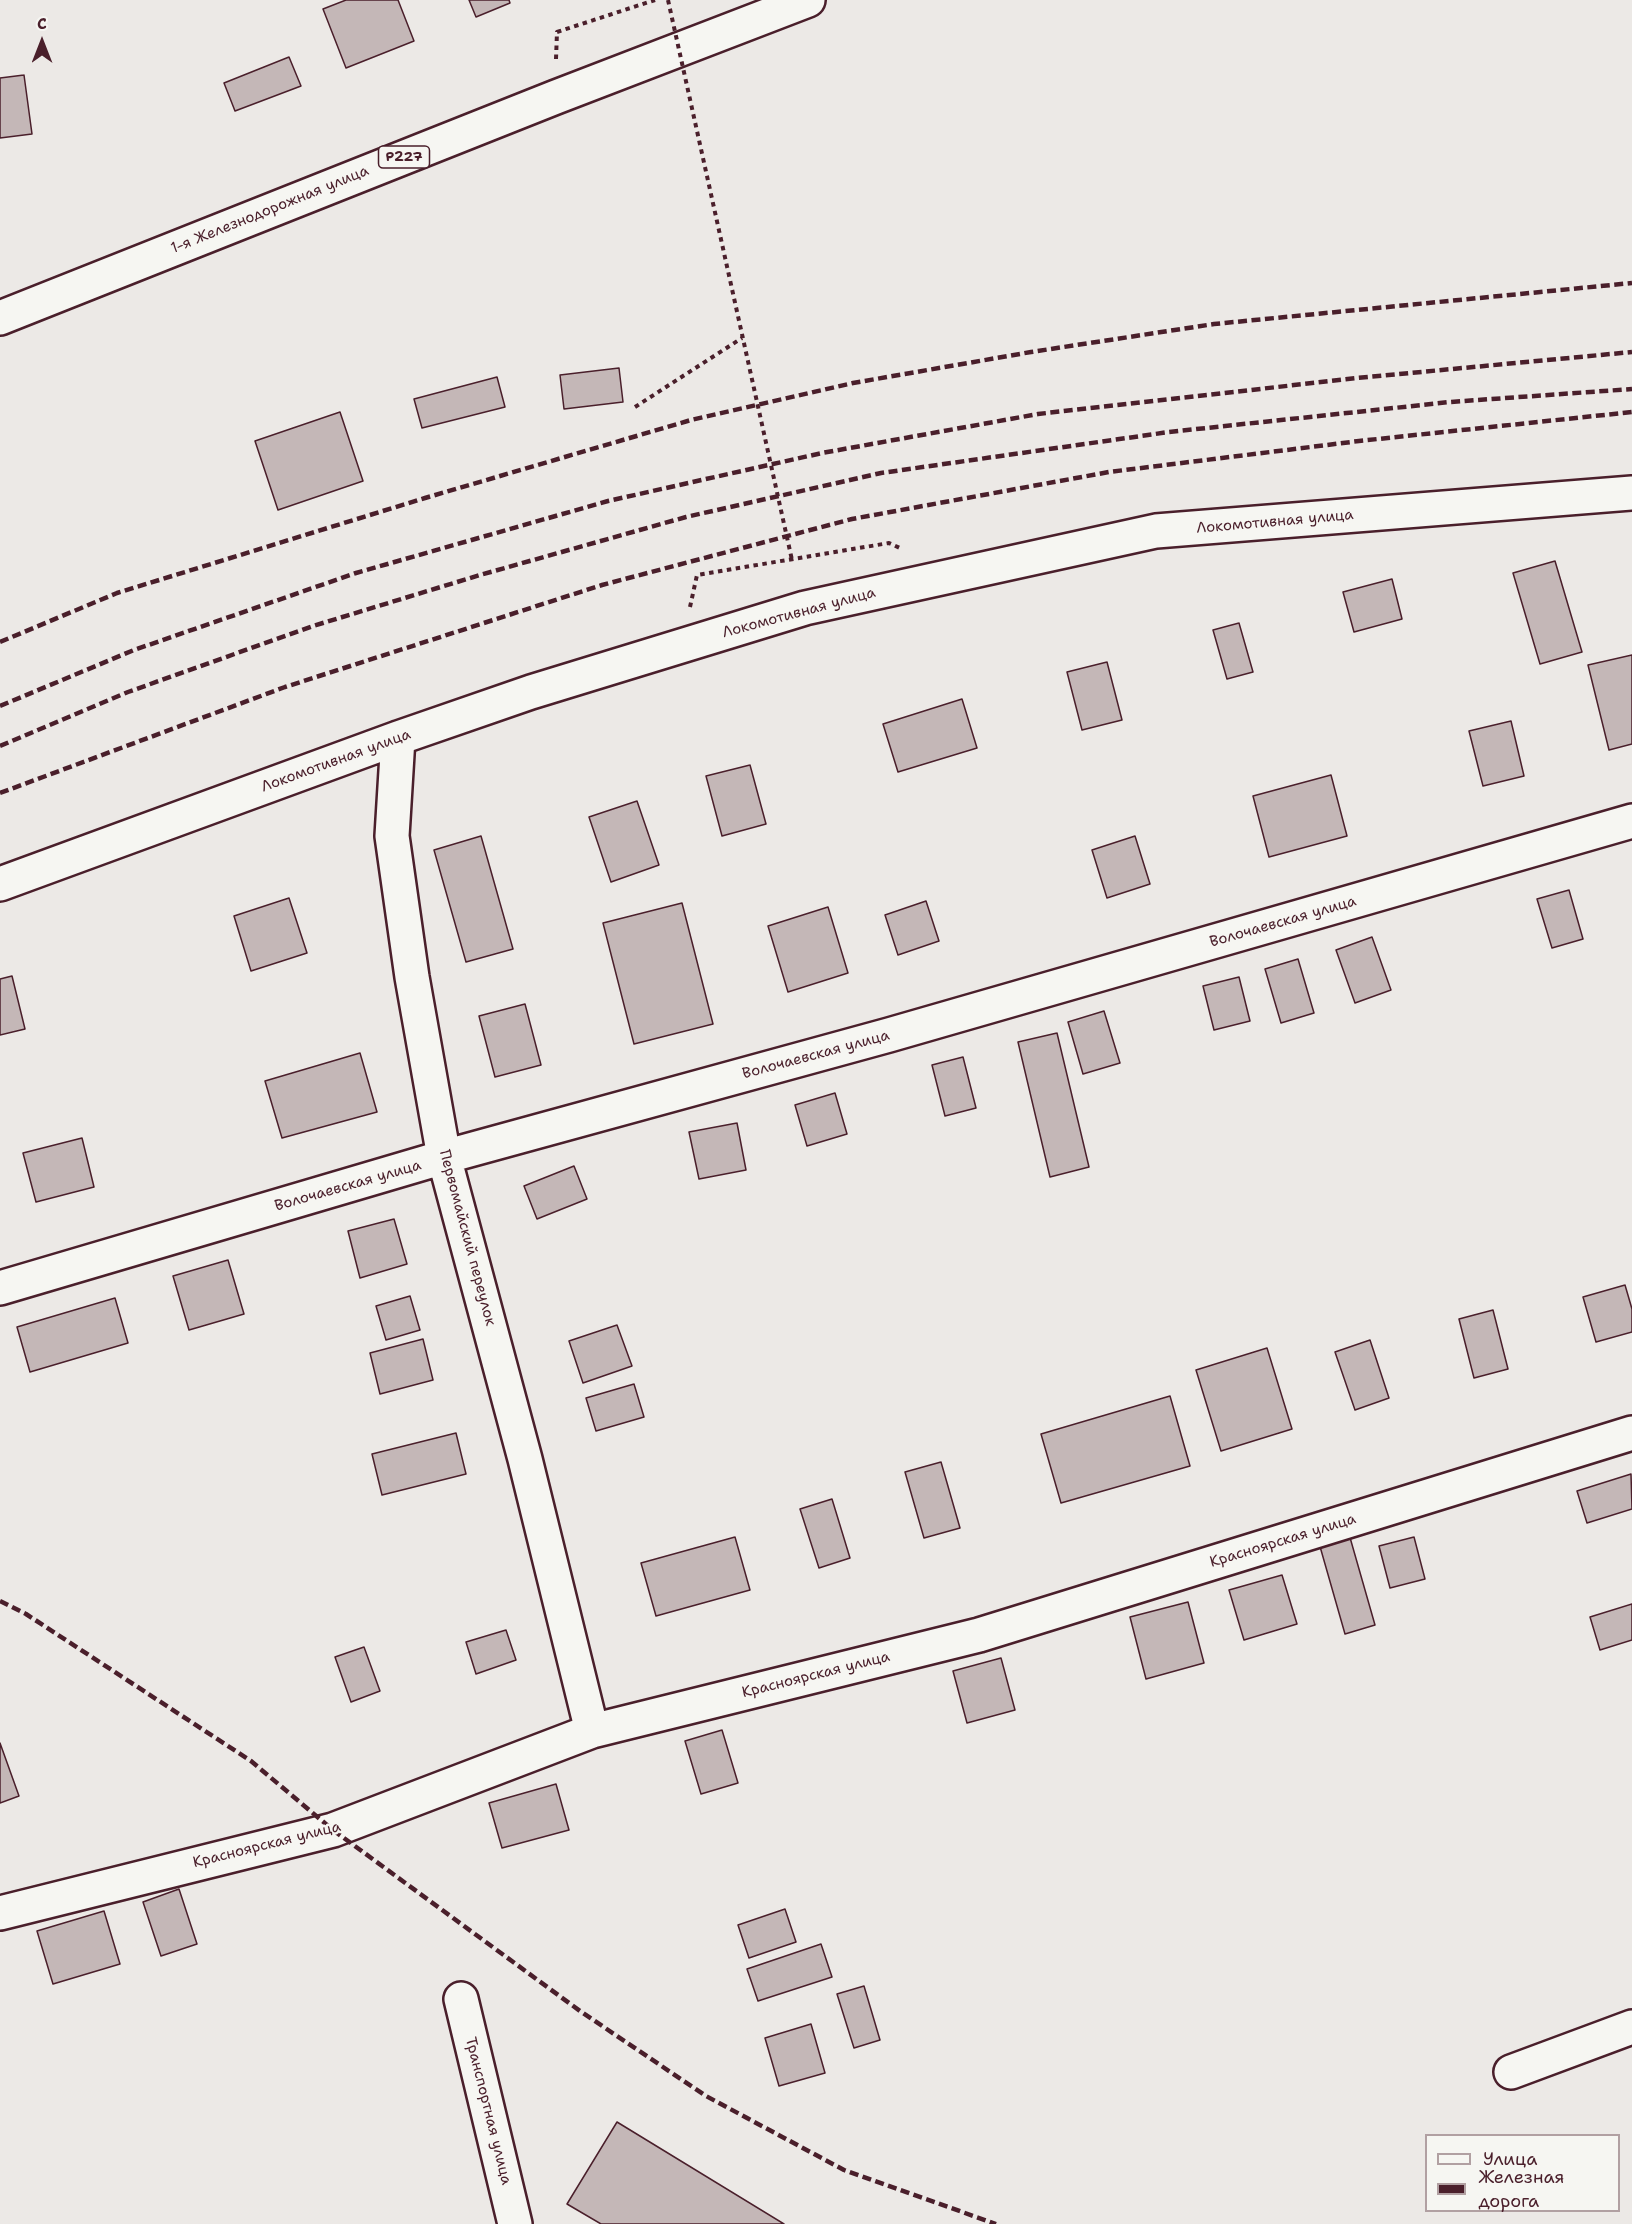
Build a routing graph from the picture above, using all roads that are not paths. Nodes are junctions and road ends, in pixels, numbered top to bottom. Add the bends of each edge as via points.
1 (808, 0) edge
2 (0, 318) edge
3 (1632, 493) edge
4 (398, 738) junction
5 (1632, 821) edge
6 (0, 884) edge
7 (444, 1157) junction
8 (0, 1288) edge
9 (1632, 1433) edge
10 (592, 1731) junction
11 (0, 1913) edge
12 (461, 1999) dead end
13 (1632, 2027) edge
14 (1511, 2072) dead end
15 (515, 2224) edge

1 - 2 street, 1-я Железнодорожная улица / Р227
3 - 4 street, Локомотивная улица via 1155,531 805,608 531,692
4 - 6 street, Локомотивная улица
4 - 7 street, Первомайский переулок via 392,836
5 - 7 street, Волочаевская улица via 889,1035
7 - 8 street, Волочаевская улица
7 - 10 street, Первомайский переулок via 525,1459
9 - 10 street, Красноярская улица via 979,1635
10 - 11 street, Красноярская улица via 333,1830
12 - 15 street, Транспортная улица
13 - 14 street

